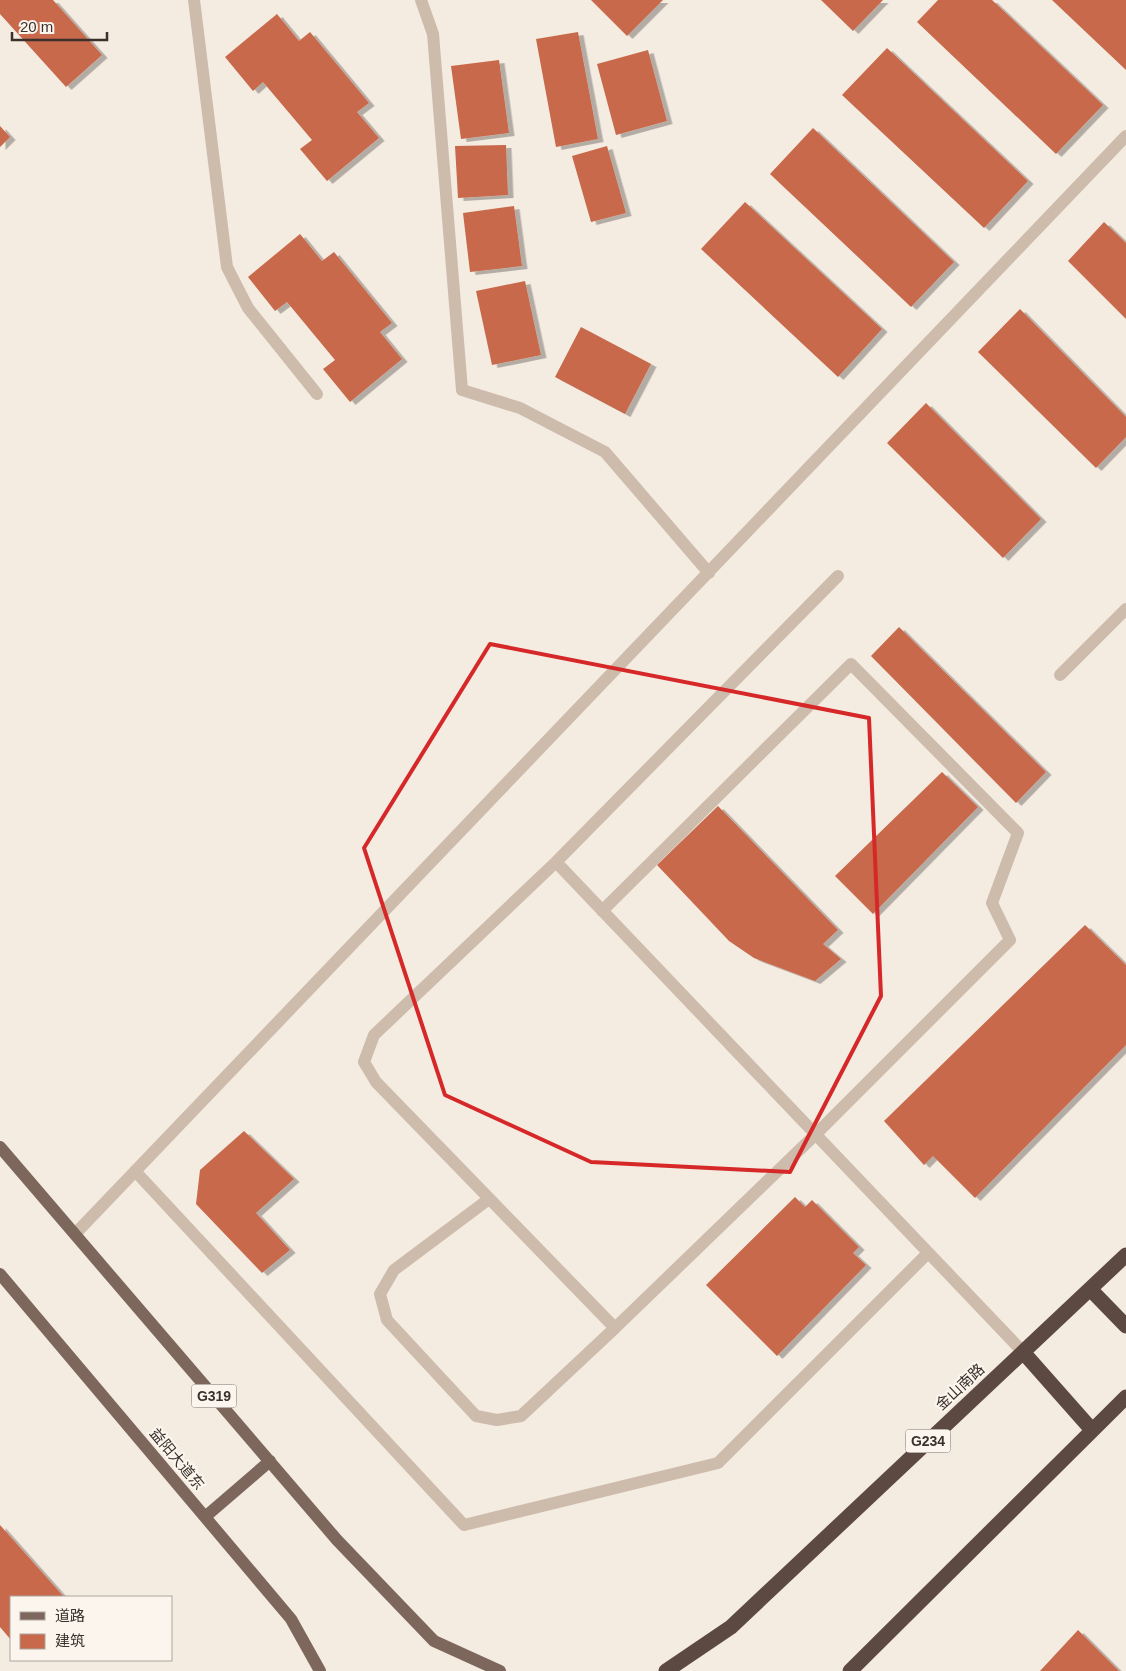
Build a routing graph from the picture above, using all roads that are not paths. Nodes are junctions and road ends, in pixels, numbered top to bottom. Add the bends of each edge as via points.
1 (194, 0) edge
2 (421, 0) edge
3 (1126, 136) edge
4 (317, 394) dead end
5 (709, 572) junction
6 (838, 576) dead end
7 (1126, 609) edge
8 (1060, 675) dead end
9 (556, 862) junction
10 (602, 911) junction
11 (816, 1134) junction
12 (0, 1147) edge
13 (135, 1170) junction
14 (489, 1199) junction
15 (75, 1234) junction
16 (928, 1253) junction
17 (1126, 1255) edge
18 (0, 1274) edge
19 (1090, 1289) junction
20 (1126, 1326) edge
21 (615, 1328) junction
22 (1023, 1352) junction
23 (1126, 1397) edge
24 (1092, 1430) junction
25 (270, 1461) junction
26 (205, 1517) junction
27 (320, 1671) edge
28 (500, 1671) edge
29 (666, 1671) edge
30 (850, 1671) edge

1 - 4 street via 227,267 248,308
2 - 5 street via 433,34 462,390 520,408 605,452
3 - 5 street
5 - 13 street
6 - 9 street
7 - 8 street
9 - 10 street
9 - 14 street via 374,1035 364,1062 376,1082
10 - 11 street
10 - 11 street via 851,664 1018,833 992,904 1010,940
11 - 16 street
11 - 21 street
12 - 15 main road, G319
13 - 15 street
13 - 16 street via 464,1524 718,1463
14 - 21 street
14 - 21 street via 394,1270 380,1294 387,1320 476,1416 497,1420 521,1416
15 - 25 main road, G319
16 - 22 street
17 - 19 highway, 金山南路 / G234
18 - 26 main road, 益阳大道东
19 - 20 highway
19 - 22 highway, 金山南路 / G234
22 - 24 highway
22 - 29 highway, 金山南路 / G234 via 731,1627
23 - 24 highway
24 - 30 highway
25 - 26 main road
25 - 28 main road, G319 via 337,1540 434,1641
26 - 27 main road, 益阳大道东 via 291,1619

